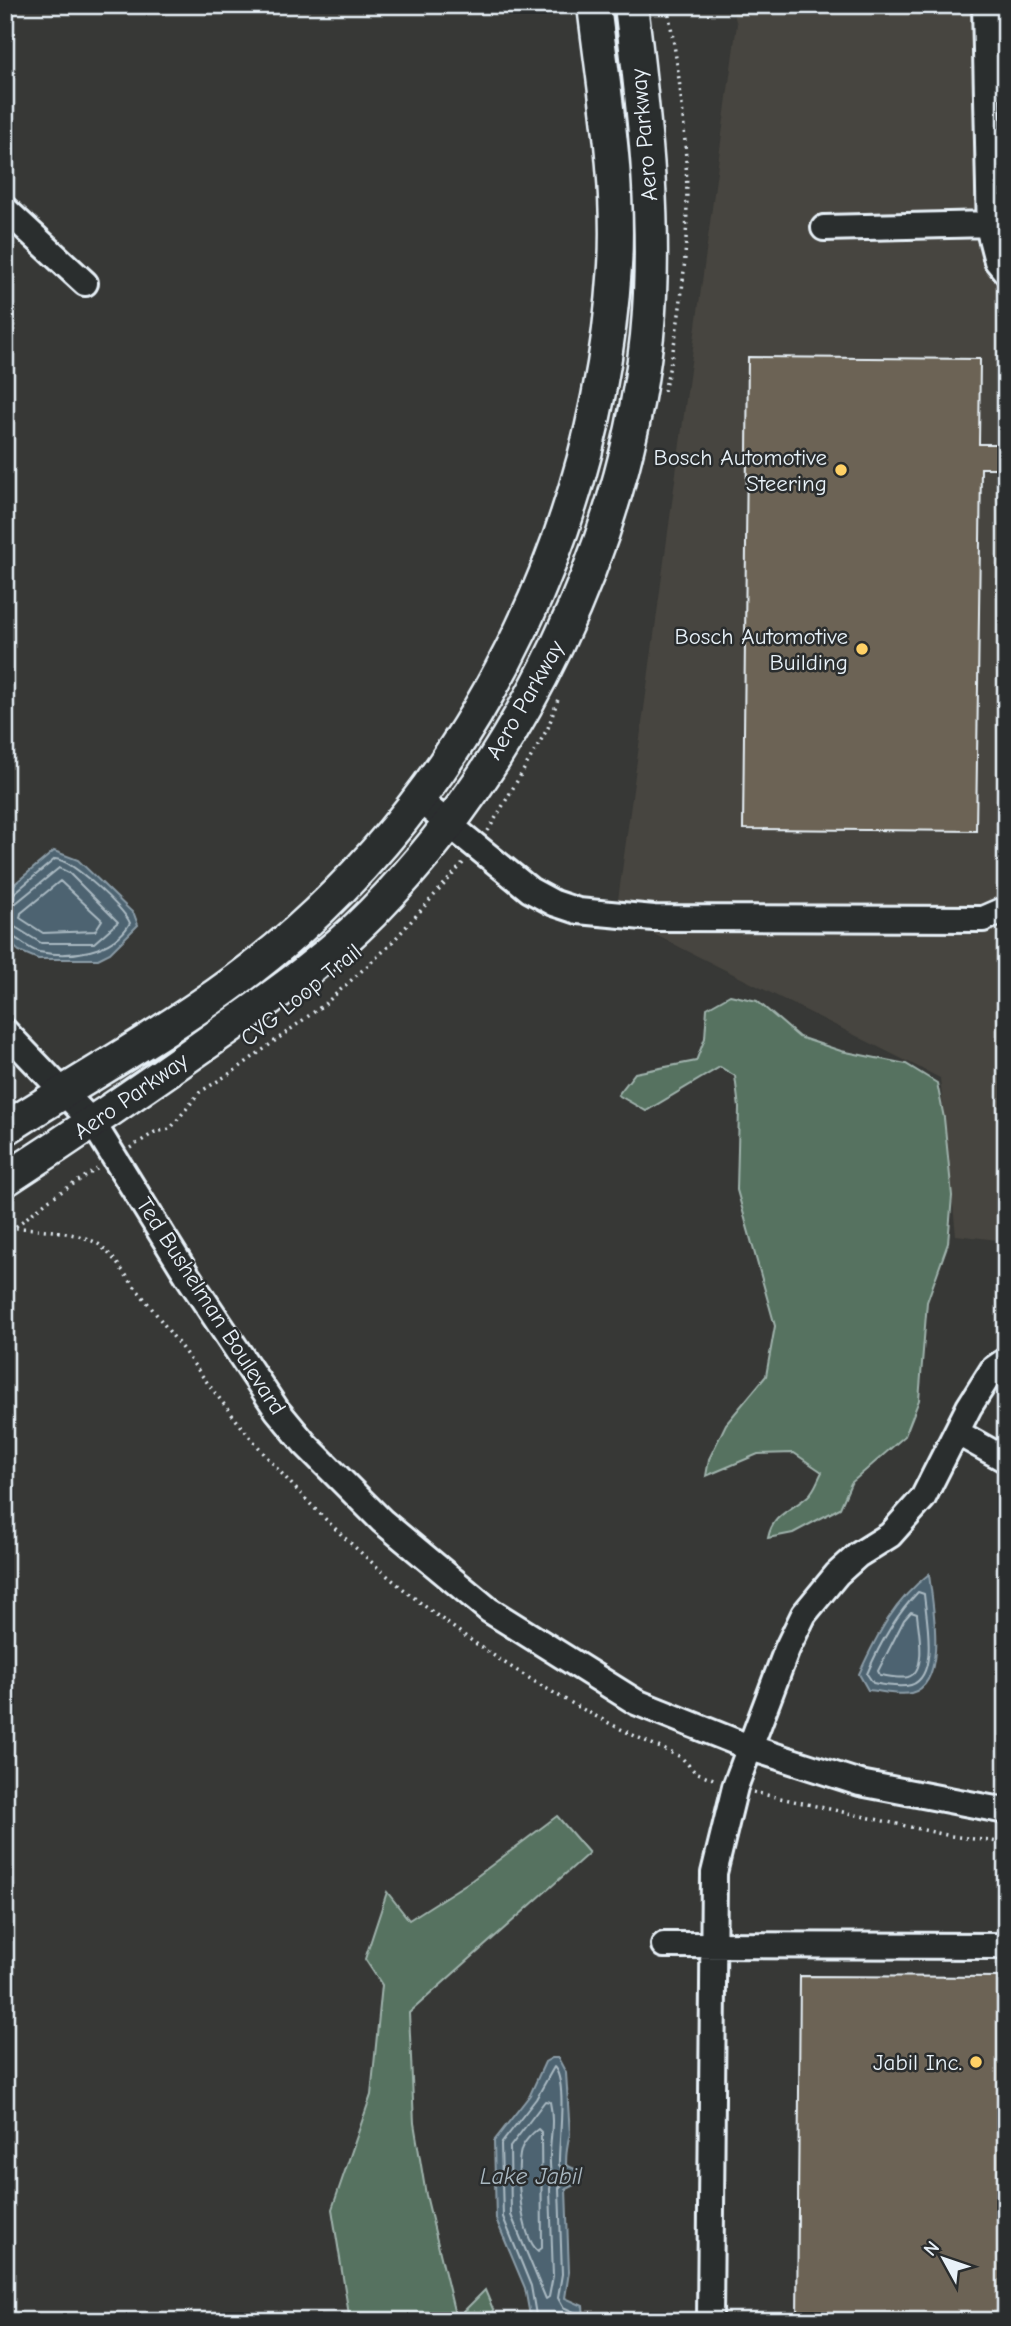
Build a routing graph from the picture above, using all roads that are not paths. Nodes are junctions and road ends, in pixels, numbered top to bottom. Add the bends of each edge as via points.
1 (594, 5) edge
2 (631, 5) edge
3 (985, 5) edge
4 (5, 209) edge
5 (990, 224) junction
6 (824, 228) dead end
7 (1006, 272) edge
8 (85, 283) dead end
9 (418, 799) junction
10 (448, 823) junction
11 (1006, 909) edge
12 (5, 1031) edge
13 (65, 1090) junction
14 (93, 1123) junction
15 (5, 1129) edge
16 (5, 1180) edge
17 (1006, 1360) edge
18 (958, 1433) junction
19 (1006, 1460) edge
20 (751, 1748) junction
21 (1006, 1811) edge
22 (664, 1945) dead end
23 (711, 1945) junction
24 (1006, 1946) edge
25 (710, 2321) edge

1 - 9 main road, Aero Parkway via 614,178 615,264 597,409 558,545 520,635 490,691
2 - 10 main road, Aero Parkway via 649,161 651,245 647,334 630,435 613,500 561,641 528,703
3 - 5 street
4 - 8 street
5 - 6 street
5 - 7 street via 997,261
9 - 10 street
9 - 13 main road, Aero Parkway via 334,895 259,963
10 - 11 street via 530,890 554,903 607,915 982,919
10 - 14 main road, Aero Parkway via 372,913 297,980
12 - 13 street, Ted Bushelman Boulevard
13 - 14 street, Ted Bushelman Boulevard
13 - 15 main road, Aero Parkway
14 - 16 main road, Aero Parkway
14 - 20 street, Ted Bushelman Boulevard via 276,1410 382,1521 489,1610 552,1651 636,1702
17 - 18 street via 993,1369
18 - 19 street
18 - 20 street via 909,1516 837,1574 804,1614
20 - 21 street, Ted Bushelman Boulevard via 860,1783
20 - 23 street via 718,1849
22 - 23 street
23 - 24 street
23 - 25 street

